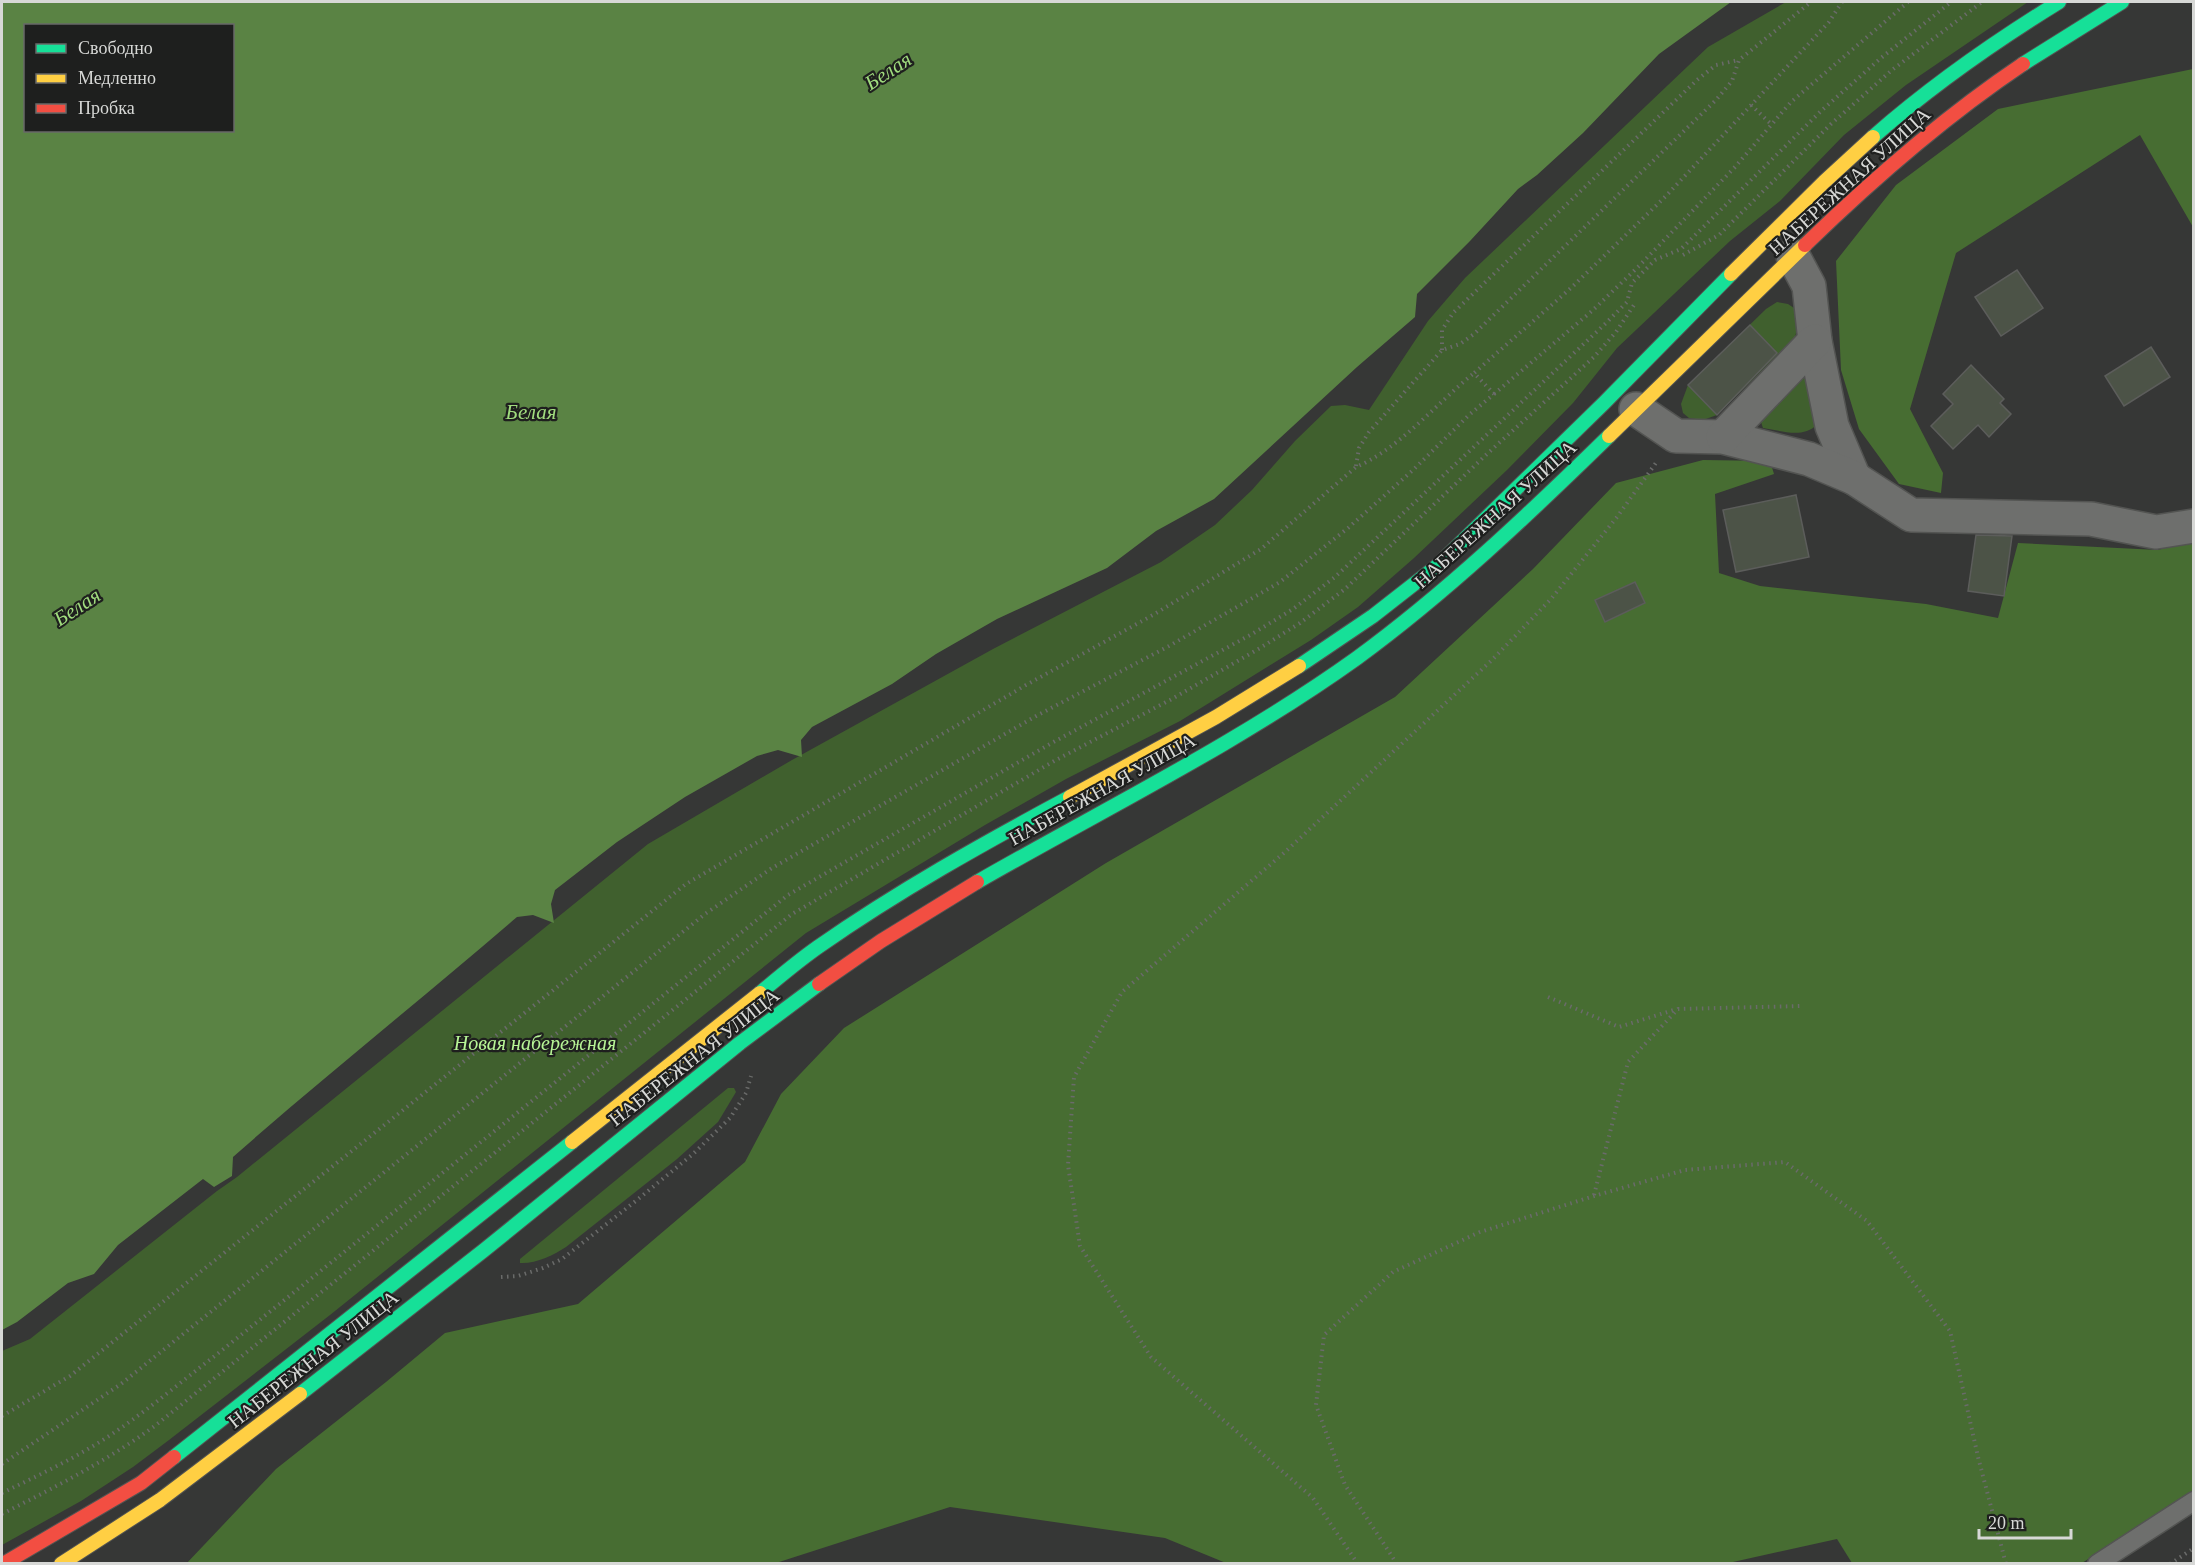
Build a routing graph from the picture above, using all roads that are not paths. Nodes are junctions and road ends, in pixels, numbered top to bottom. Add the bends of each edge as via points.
1 (2059, 2) edge
2 (2122, 2) edge
3 (1793, 256) junction
4 (1815, 341) junction
5 (1636, 409) junction
6 (1723, 437) junction
7 (1854, 478) junction
8 (2193, 526) edge
9 (2193, 1501) edge
10 (3, 1563) edge
11 (62, 1563) edge
12 (2097, 1563) edge

1 - 10 street, НАБЕРЕЖНАЯ УЛИЦА via 1985,49 1858,150 1427,574 1370,620 1280,680 993,839 816,948 141,1483
2 - 3 street, НАБЕРЕЖНАЯ УЛИЦА via 2010,71 1948,117 1881,173
3 - 4 street via 1809,286
3 - 5 street, НАБЕРЕЖНАЯ УЛИЦА
4 - 6 street
4 - 7 street via 1832,426
5 - 6 street via 1676,436
5 - 11 street, НАБЕРЕЖНАЯ УЛИЦА via 1442,591 1382,639 1307,692 1203,756 1000,868 843,966 693,1080 197,1475
6 - 7 street via 1809,459
7 - 8 street via 1911,514 2091,519 2156,532
9 - 12 lane

